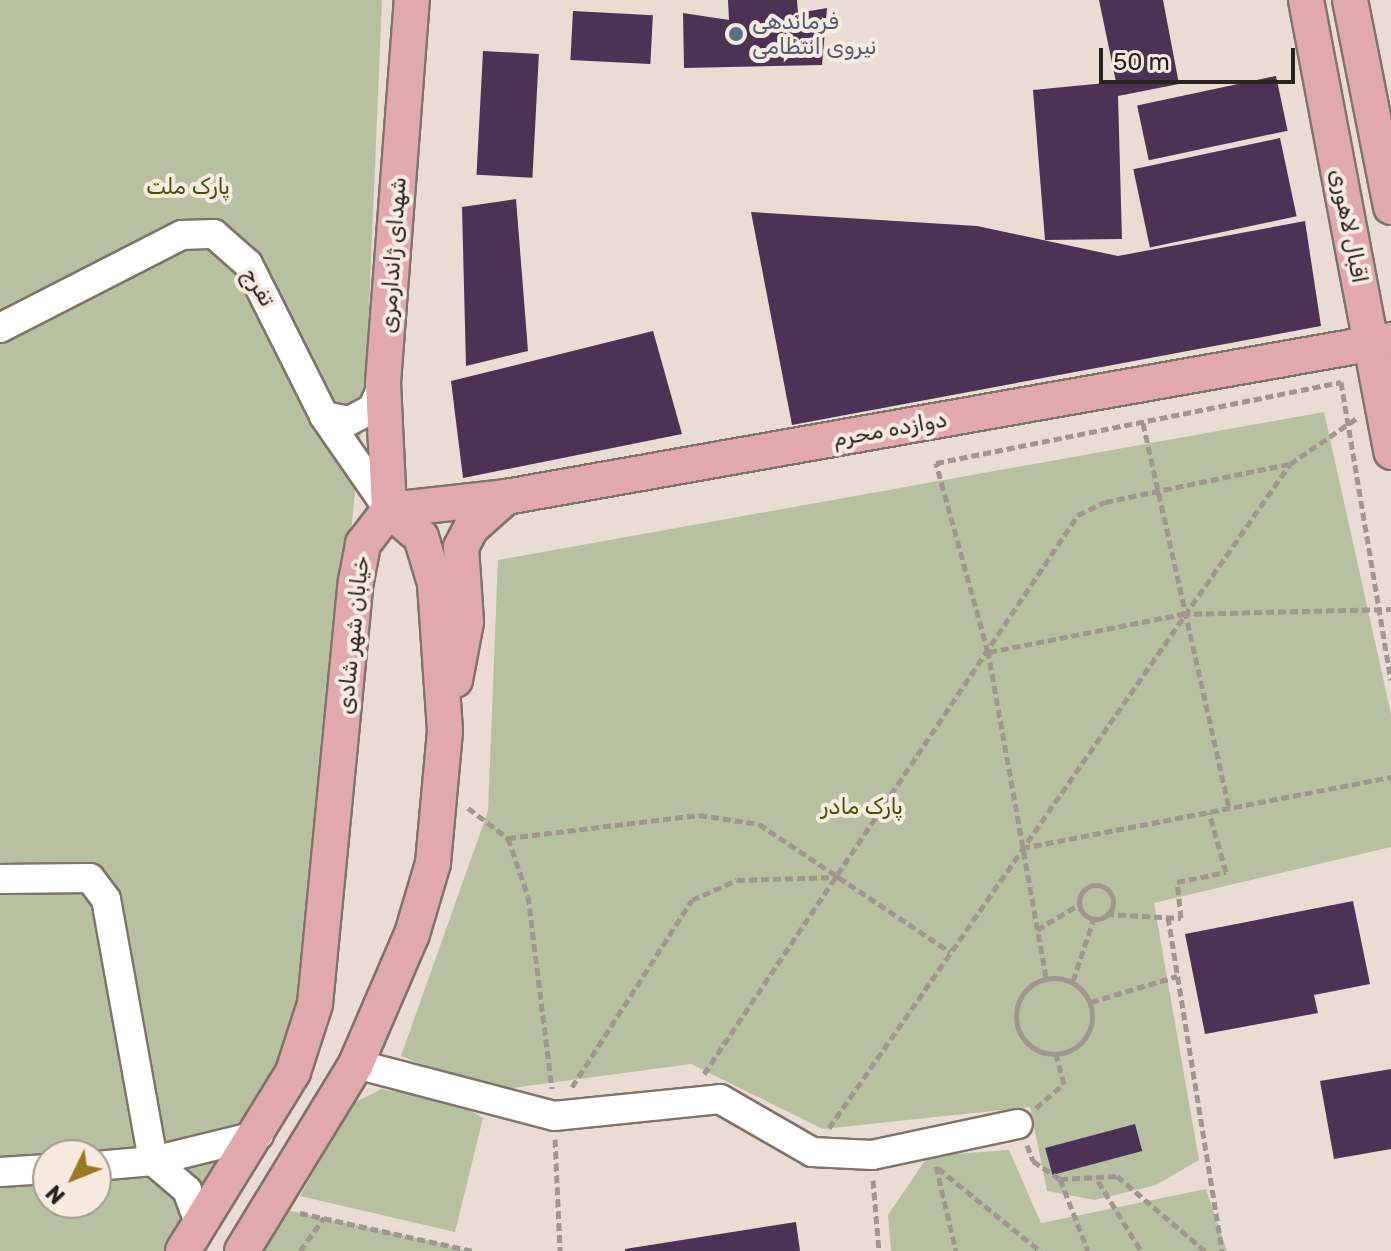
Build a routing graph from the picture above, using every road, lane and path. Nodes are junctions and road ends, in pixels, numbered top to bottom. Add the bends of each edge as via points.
1 (412, 0) edge
2 (1306, 0) edge
3 (1350, 0) edge
4 (1380, 158) junction
5 (1337, 166) junction
6 (1391, 207) edge
7 (0, 328) edge
8 (1381, 342) edge
9 (383, 383) junction
10 (1381, 400) junction
11 (324, 416) junction
12 (1143, 423) junction
13 (1344, 429) junction
14 (1391, 452) edge
15 (1290, 464) junction
16 (1155, 492) junction
17 (506, 497) junction
18 (389, 510) junction
19 (356, 581) junction
20 (435, 583) junction
21 (1391, 609) edge
22 (1377, 611) junction
23 (1182, 614) junction
24 (988, 652) junction
25 (1391, 680) edge
26 (445, 731) junction
27 (1391, 777) edge
28 (445, 790) junction
29 (1229, 808) junction
30 (1209, 812) junction
31 (508, 838) junction
32 (1021, 848) junction
33 (841, 877) junction
34 (0, 879) edge
35 (1078, 905) junction
36 (1106, 914) junction
37 (1168, 917) junction
38 (1094, 918) junction
39 (1037, 930) junction
40 (950, 952) junction
41 (1177, 976) junction
42 (1046, 977) junction
43 (1073, 981) junction
44 (1091, 1002) junction
45 (1056, 1054) junction
46 (356, 1064) junction
47 (688, 1097) junction
48 (554, 1116) junction
49 (1018, 1124) junction
50 (259, 1135) junction
51 (812, 1152) junction
52 (872, 1155) junction
53 (933, 1155) junction
54 (153, 1161) junction
55 (112, 1165) edge
56 (32, 1170) edge
57 (0, 1172) edge
58 (1060, 1179) junction
59 (1098, 1181) junction
60 (272, 1207) junction
61 (324, 1218) junction
62 (192, 1239) edge
63 (242, 1251) edge
64 (300, 1251) edge
65 (473, 1251) edge
66 (560, 1251) edge
67 (879, 1251) edge
68 (956, 1251) edge
69 (1040, 1251) edge
70 (1088, 1251) edge
71 (1141, 1251) edge
72 (1205, 1251) edge
73 (1222, 1251) edge

1 - 9 main road, شهدای ژاندارمری
2 - 5 main road, اقبال لاهوری
3 - 4 main road, اقبال لاهوری
4 - 5 main road
4 - 6 main road, اقبال لاهوری
5 - 8 main road, اقبال لاهوری
7 - 11 street, تفرج via 182,235 214,234 248,264
8 - 10 main road, اقبال لاهوری
8 - 17 main road, دوازده محرم
9 - 11 street via 373,408 349,421
9 - 18 main road, شهدای ژاندارمری
10 - 13 path
10 - 14 main road, اقبال لاهوری
11 - 18 street, تفرج
12 - 13 path via 1341,382
12 - 16 path
12 - 24 path via 936,463
13 - 15 path
13 - 22 path
15 - 16 path
15 - 23 path
16 - 23 path
16 - 24 path via 1078,515
17 - 18 main road, دوازده محرم
17 - 26 main road via 471,528 461,547 466,622
18 - 19 main road, خیابان شهر شادی via 363,544
18 - 20 main road via 421,537
19 - 20 main road via 378,542 395,536 410,543
19 - 50 main road, خیابان شهر شادی via 315,1004 293,1072
20 - 26 main road
21 - 22 path
22 - 23 path
22 - 25 path
23 - 24 path
23 - 29 path
23 - 32 path
24 - 32 path
24 - 33 path
26 - 28 main road
27 - 29 path
28 - 31 path
28 - 46 main road via 412,934
29 - 30 path
30 - 32 path
30 - 37 path via 1226,872 1177,882 1181,918
31 - 33 path via 699,815 759,824
31 - 48 path via 528,896
32 - 39 path
32 - 40 path
33 - 40 path
33 - 47 path
33 - 48 path via 737,880 692,900
34 - 54 street via 90,878 106,899
35 - 36 path via 1083,890 1097,884 1111,892
35 - 38 path
35 - 39 path
36 - 37 path
36 - 38 path
37 - 41 path
38 - 43 path
39 - 42 path
40 - 51 path
41 - 44 path
41 - 73 path
42 - 43 path
42 - 45 path via 1023,992 1015,1017 1025,1042
43 - 44 path
44 - 45 path via 1092,1029 1075,1050
45 - 49 path via 1064,1084
46 - 48 street via 459,1097
46 - 60 main road
47 - 48 street
47 - 51 street via 720,1099
48 - 66 path
49 - 53 street
49 - 58 path via 1033,1161
50 - 54 street
50 - 62 main road, خیابان شهر شادی
51 - 52 street
52 - 53 street
52 - 67 path
53 - 68 path
53 - 69 path
54 - 55 street
54 - 62 street via 187,1190
56 - 57 street
58 - 59 path
58 - 70 path
59 - 71 path
59 - 72 path via 1117,1176
60 - 61 path
60 - 63 main road
61 - 64 path
61 - 65 path

